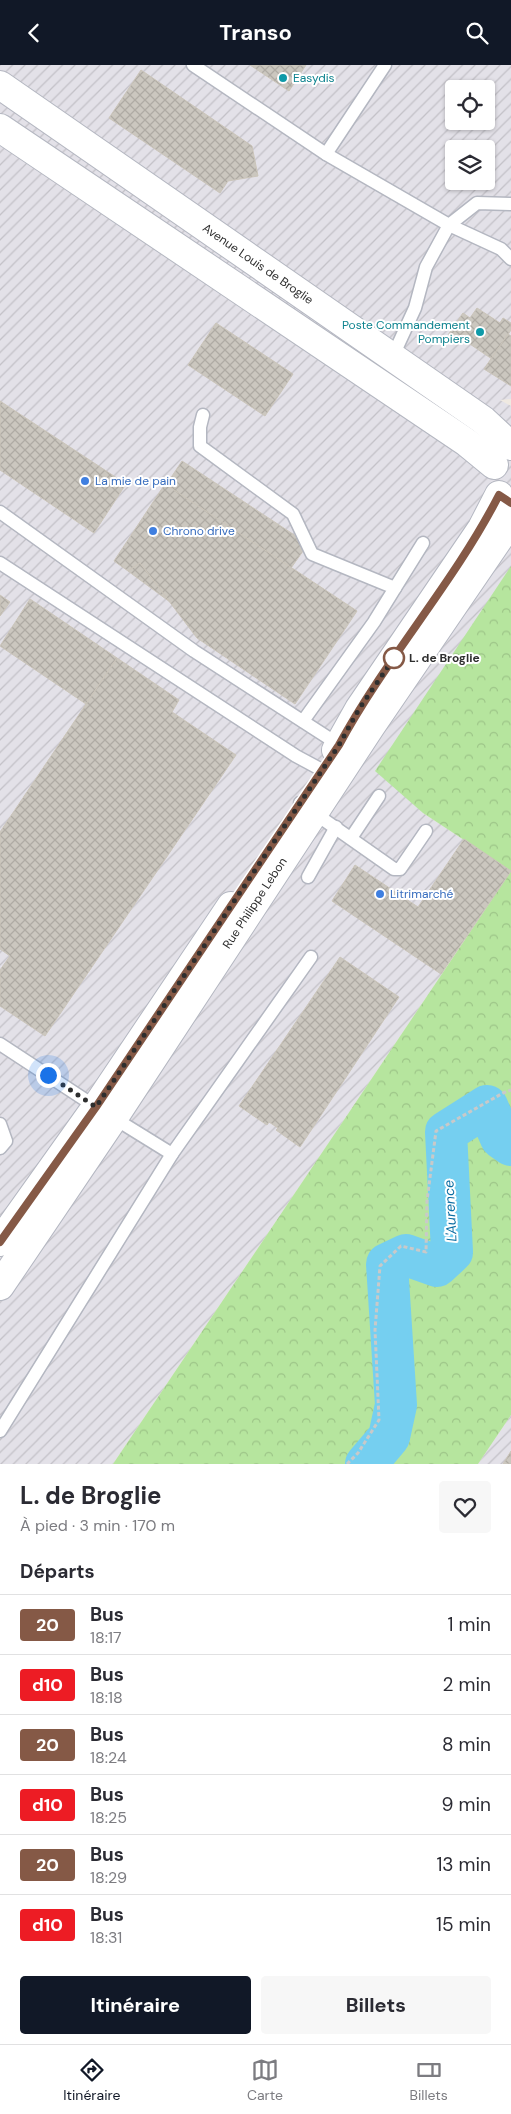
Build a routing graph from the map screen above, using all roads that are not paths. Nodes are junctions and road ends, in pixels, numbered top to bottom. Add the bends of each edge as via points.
1 (193, 65) edge
2 (385, 65) edge
3 (0, 85) edge
4 (0, 128) edge
5 (326, 154) junction
6 (511, 204) edge
7 (449, 225) junction
8 (511, 259) edge
9 (392, 358) junction
10 (203, 415) dead end
11 (505, 453) edge
12 (505, 499) edge
13 (0, 512) edge
14 (511, 521) edge
15 (423, 543) dead end
16 (0, 563) edge
17 (395, 588) junction
18 (303, 721) junction
19 (346, 749) junction
20 (329, 775) junction
21 (379, 796) dead end
22 (317, 814) junction
23 (426, 831) dead end
24 (351, 838) junction
25 (308, 877) dead end
26 (311, 957) dead end
27 (0, 1043) edge
28 (105, 1113) junction
29 (0, 1124) edge
30 (0, 1149) edge
31 (172, 1154) junction
32 (0, 1242) edge
33 (1, 1282) edge
34 (0, 1431) edge

1 - 5 lane
2 - 5 lane
3 - 9 street, Avenue Louis de Broglie
4 - 11 street via 450,431
5 - 7 lane
6 - 7 lane via 477,203
7 - 8 lane via 501,249
7 - 9 lane via 426,267 415,309
9 - 11 street, Avenue Louis de Broglie via 482,420
10 - 17 lane via 200,446 293,514 312,554
11 - 12 street via 492,481
12 - 19 street, Rue Philippe Lebon via 359,709
13 - 18 lane via 194,651
14 - 19 street, Rue Philippe Lebon
15 - 17 lane
16 - 20 lane
17 - 18 lane
18 - 19 lane
19 - 20 street, Rue Philippe Lebon
20 - 22 street, Rue Philippe Lebon
21 - 24 lane
22 - 24 lane
22 - 25 lane
22 - 28 street, Rue Philippe Lebon
23 - 24 lane via 406,865 400,869 394,869
26 - 31 lane
27 - 28 lane
28 - 31 lane
28 - 32 street, Rue Philippe Lebon
28 - 33 street, Rue Philippe Lebon
29 - 30 lane via 6,1141
31 - 34 lane

